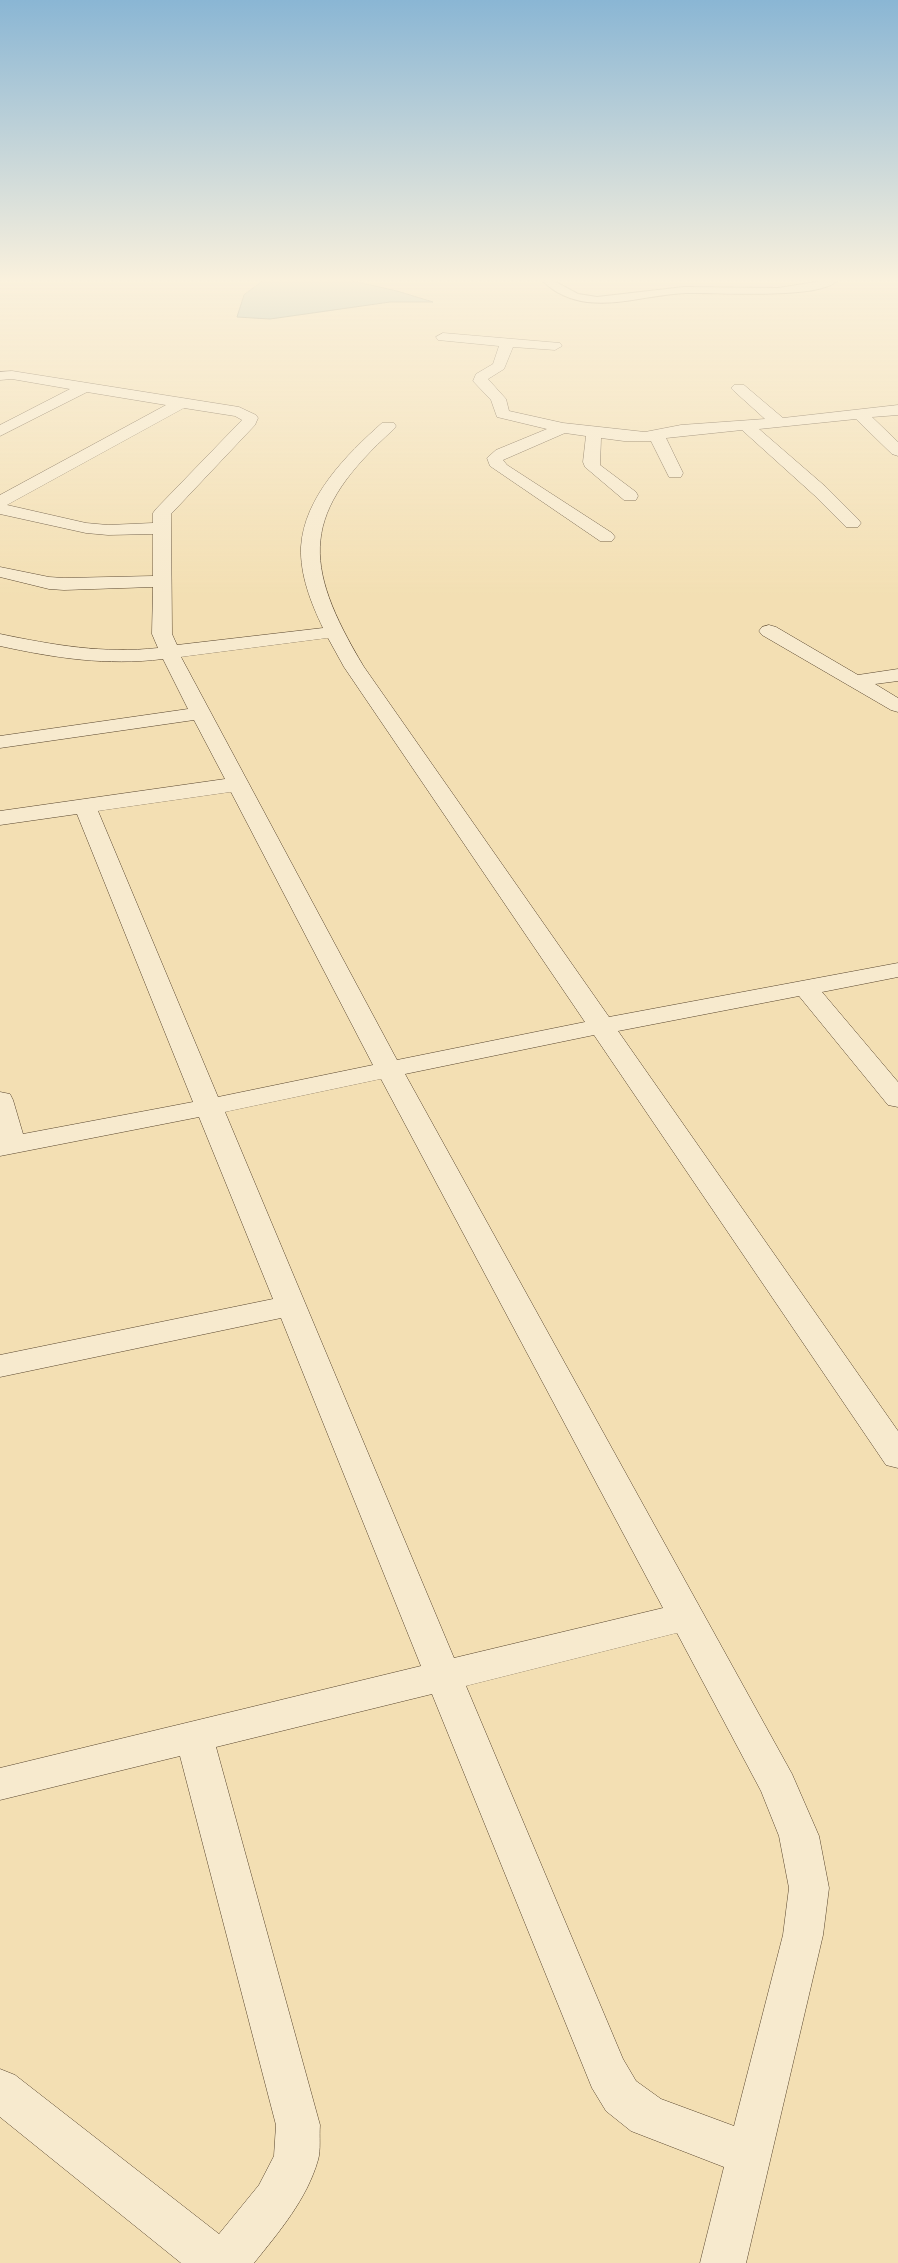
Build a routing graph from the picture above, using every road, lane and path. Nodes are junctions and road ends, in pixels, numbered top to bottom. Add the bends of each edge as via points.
1 (85, 387) joint
2 (486, 387) edge
3 (739, 388) dead end
4 (181, 403) junction
5 (898, 410) edge
6 (861, 415) junction
7 (779, 423) junction
8 (388, 426) dead end
9 (746, 426) junction
10 (563, 428) junction
11 (0, 431) edge
12 (594, 433) junction
13 (656, 434) junction
14 (898, 451) edge
15 (675, 473) dead end
16 (630, 496) dead end
17 (0, 502) edge
18 (0, 509) edge
19 (852, 523) dead end
20 (162, 528) junction
21 (606, 536) dead end
22 (4, 576) edge
23 (162, 580) junction
24 (769, 630) dead end
25 (334, 632) junction
26 (0, 640) edge
27 (170, 653) junction
28 (898, 676) edge
29 (856, 681) junction
30 (898, 706) edge
31 (201, 713) junction
32 (0, 742) edge
33 (239, 784) junction
34 (85, 806) junction
35 (0, 818) edge
36 (898, 970) edge
37 (805, 988) junction
38 (602, 1026) junction
39 (389, 1070) junction
40 (898, 1099) edge
41 (0, 1100) edge
42 (208, 1107) junction
43 (6, 1146) edge
44 (291, 1306) junction
45 (0, 1366) edge
46 (898, 1456) edge
47 (686, 1617) junction
48 (443, 1677) junction
49 (194, 1737) junction
50 (0, 1784) edge
51 (0, 2090) edge
52 (750, 2154) junction
53 (218, 2263) edge
54 (225, 2263) edge
55 (723, 2263) edge

1 - 4 street
1 - 11 street
2 - 10 street via 498,398 502,414
3 - 7 street
4 - 17 street
4 - 20 street via 239,412 250,418 162,513
5 - 6 street
6 - 7 street
6 - 14 street
7 - 9 street
8 - 25 street via 352,459 317,516 310,548 324,612
9 - 13 street
9 - 19 street
10 - 12 street
10 - 21 street via 502,453 496,458 496,463
12 - 13 street via 636,437
12 - 16 street via 593,467
13 - 15 street
18 - 20 street via 86,528
20 - 23 street
22 - 23 street via 64,584
23 - 27 street via 162,634
24 - 29 street
25 - 27 street
25 - 38 street via 354,667
26 - 27 street via 56,652 100,656
27 - 31 street
28 - 29 street
29 - 30 street
31 - 32 street
31 - 33 street
33 - 34 street
33 - 39 street
34 - 35 street
34 - 42 street
36 - 37 street
37 - 38 street
37 - 40 street
38 - 39 street
38 - 46 street
39 - 42 street
39 - 47 street
41 - 43 street
42 - 43 street
42 - 44 street
44 - 45 street
44 - 48 street
47 - 48 street
47 - 52 street via 778,1786 799,1836 809,1888 803,1935
48 - 49 street
48 - 52 street via 607,2073 621,2096 647,2116
49 - 50 street
49 - 54 street via 298,2125 296,2159 275,2201
51 - 53 street
52 - 55 street

